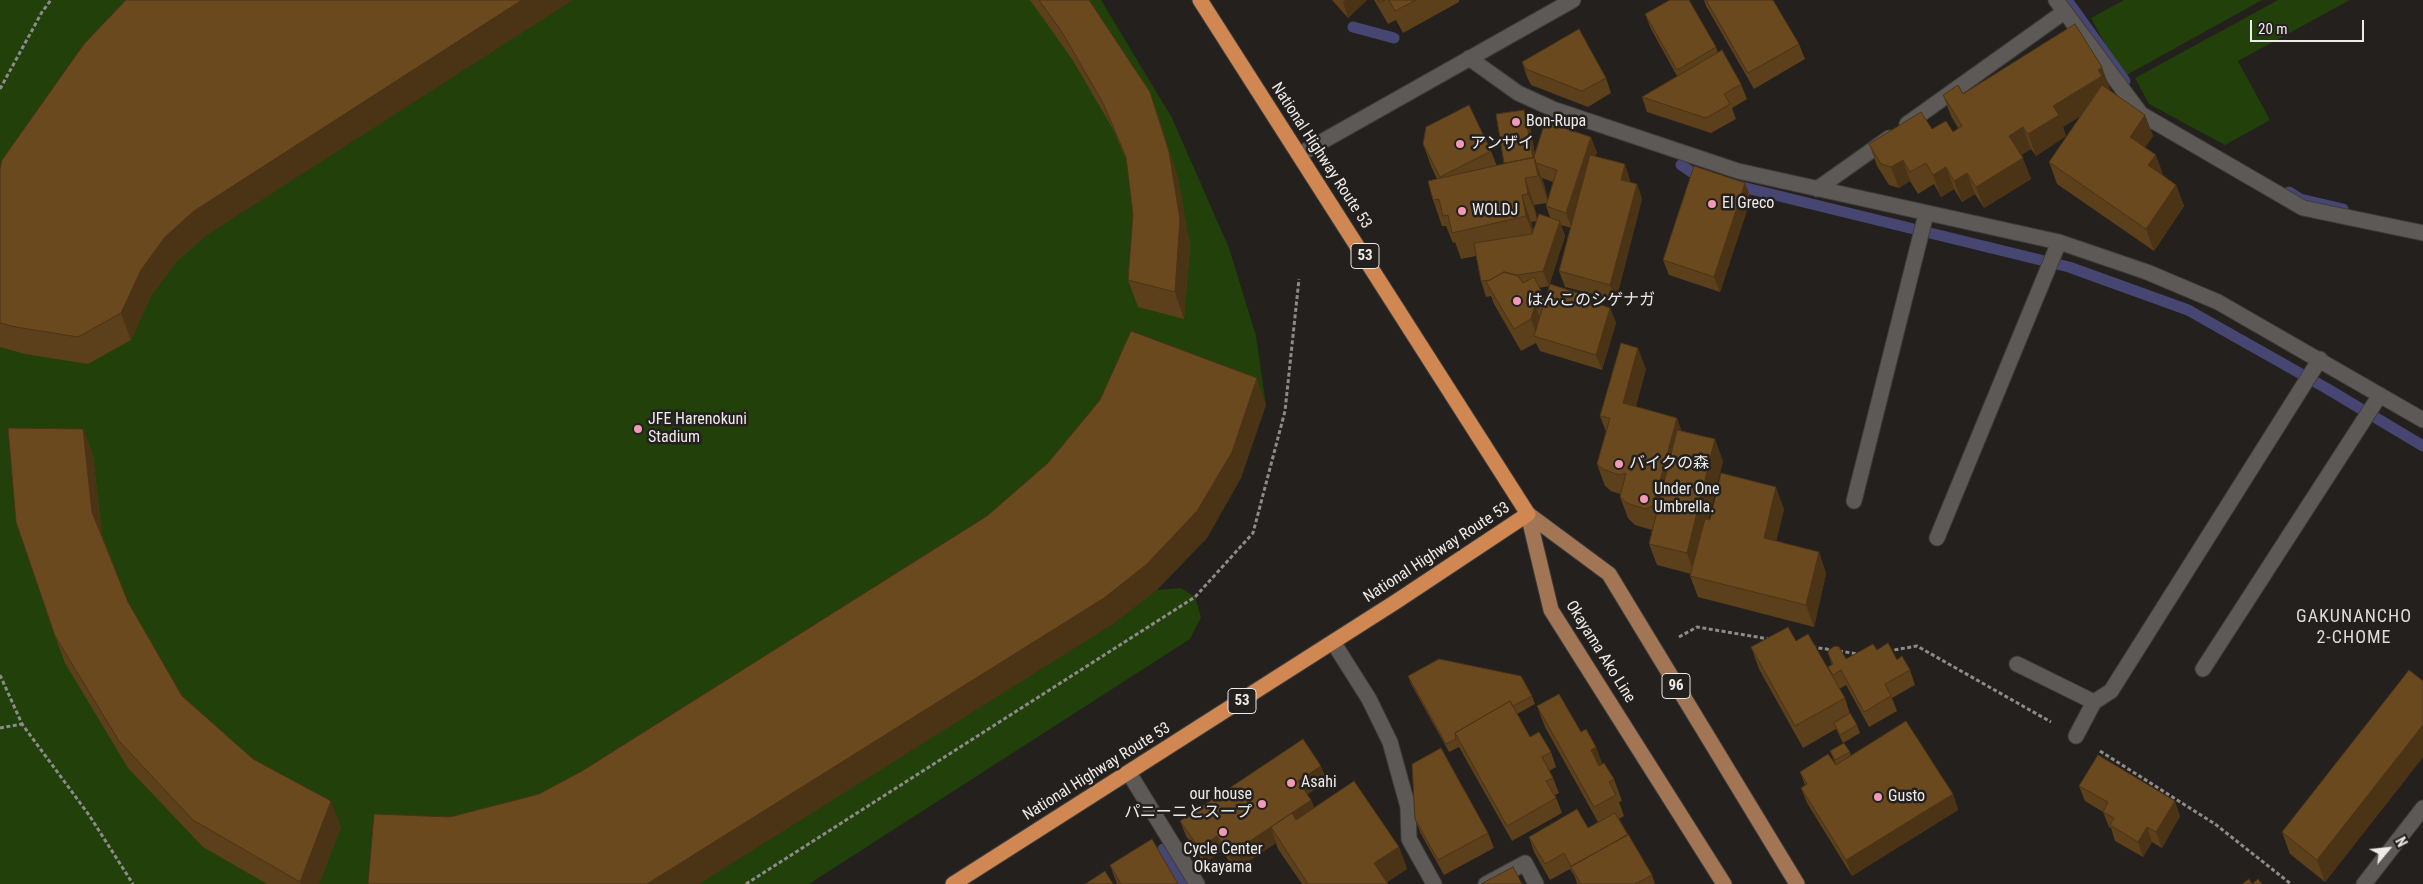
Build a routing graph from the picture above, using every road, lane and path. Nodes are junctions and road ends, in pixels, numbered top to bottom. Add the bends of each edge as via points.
1 (51, 0) edge
2 (1200, 0) edge
3 (1573, 0) edge
4 (2060, 6) edge
5 (1469, 58) junction
6 (0, 89) edge
7 (1300, 154) junction
8 (1817, 189) junction
9 (1924, 226) junction
10 (2423, 233) edge
11 (2059, 242) junction
12 (1299, 278) dead end
13 (2320, 359) junction
14 (2380, 395) junction
15 (2423, 420) edge
16 (1854, 501) dead end
17 (1528, 514) junction
18 (1937, 538) dead end
19 (1775, 640) edge
20 (1333, 642) junction
21 (1804, 645) edge
22 (1654, 650) junction
23 (1881, 652) edge
24 (1863, 655) edge
25 (2017, 664) dead end
26 (2203, 669) dead end
27 (0, 675) edge
28 (2094, 702) junction
29 (22, 724) junction
30 (0, 728) edge
31 (2076, 736) junction
32 (1130, 773) junction
33 (2423, 808) edge
34 (133, 884) edge
35 (746, 884) edge
36 (953, 884) edge
37 (1197, 884) edge
38 (1434, 884) edge
39 (1486, 884) edge
40 (1536, 884) edge
41 (1724, 884) edge
42 (1797, 884) edge
43 (2291, 884) edge
44 (2364, 884) edge

1 - 6 path
2 - 7 highway, National Highway Route 53 / 53
3 - 5 street
4 - 8 street
4 - 10 street via 2141,114 2303,208
5 - 7 street
5 - 8 street via 1518,93 1552,108 1738,171
7 - 17 highway, National Highway Route 53 / 53
8 - 9 street
9 - 11 street
9 - 16 street
11 - 13 street via 2148,272 2218,302
11 - 18 street
12 - 35 path via 1285,410 1253,533 1195,597
13 - 14 street
13 - 28 street via 2111,691
14 - 15 street
14 - 26 street
17 - 20 highway, National Highway Route 53 / 53
17 - 22 main road, 96 via 1609,574
17 - 41 main road, Okayama Ako Line via 1551,610
19 - 22 path via 1697,627
20 - 32 highway, National Highway Route 53 / 53
20 - 38 street via 1369,699 1390,742 1408,807 1410,839
21 - 24 path
22 - 42 main road, 96
23 - 31 path via 1917,646
25 - 28 street
27 - 29 path
28 - 31 street
29 - 30 path
29 - 34 path via 89,815
31 - 43 path via 2214,824
32 - 36 highway, National Highway Route 53 / 53
32 - 37 street
33 - 44 street
39 - 40 street via 1525,863

